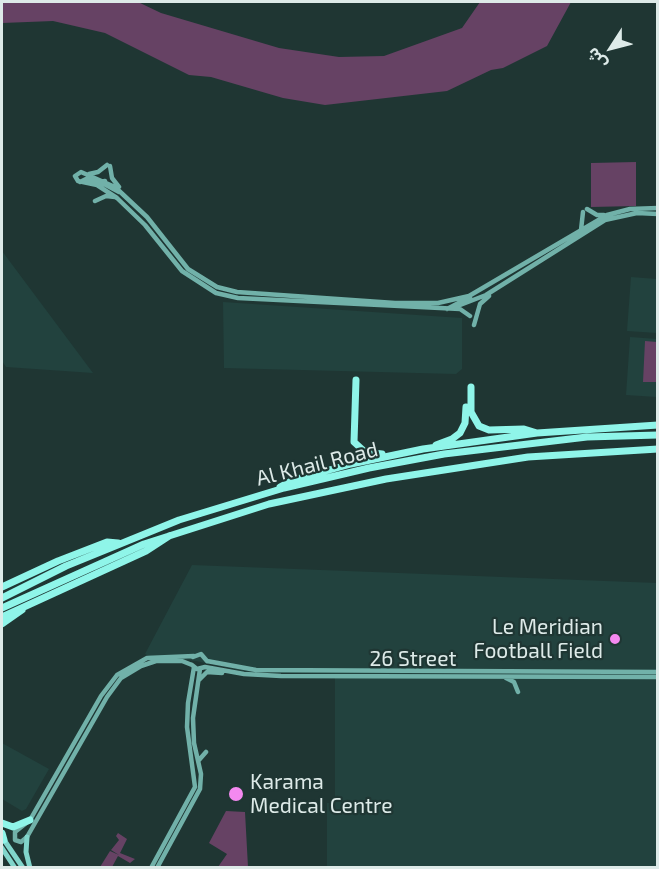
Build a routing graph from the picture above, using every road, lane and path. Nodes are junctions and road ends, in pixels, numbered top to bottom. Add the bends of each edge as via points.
1 (88, 174) junction
2 (105, 181) junction
3 (80, 182) junction
4 (98, 186) junction
5 (122, 192) junction
6 (117, 198) junction
7 (95, 201) dead end
8 (657, 208) edge
9 (657, 214) edge
10 (607, 215) junction
11 (581, 230) junction
12 (532, 253) dead end
13 (529, 260) junction
14 (496, 280) junction
15 (494, 289) junction
16 (469, 296) junction
17 (471, 302) junction
18 (447, 309) junction
19 (470, 316) dead end
20 (474, 325) dead end
21 (356, 380) dead end
22 (657, 425) edge
23 (537, 433) junction
24 (657, 435) edge
25 (431, 448) junction
26 (657, 449) edge
27 (396, 454) junction
28 (275, 491) junction
29 (170, 535) junction
30 (120, 543) junction
31 (2, 586) edge
32 (2, 598) edge
33 (38, 599) junction
34 (2, 608) edge
35 (2, 620) edge
36 (194, 656) junction
37 (193, 666) junction
38 (204, 666) junction
39 (525, 671) junction
40 (657, 672) edge
41 (238, 673) junction
42 (282, 673) junction
43 (497, 676) junction
44 (519, 676) junction
45 (657, 677) edge
46 (197, 685) junction
47 (518, 692) dead end
48 (192, 748) junction
49 (198, 763) junction
50 (30, 820) junction
51 (2, 823) edge
52 (170, 834) junction
53 (27, 837) junction
54 (2, 840) edge
55 (168, 848) junction
56 (15, 867) edge
57 (23, 867) edge
58 (30, 867) edge
59 (151, 867) edge
60 (157, 867) edge

1 - 2 street
1 - 3 street via 76,173
1 - 5 street via 109,165
2 - 3 street
2 - 5 street
3 - 4 street
4 - 5 street via 104,184
4 - 6 street
5 - 16 street via 188,269 222,289 395,303 438,303
6 - 7 street via 107,196
6 - 18 street via 182,271 219,294
8 - 10 street via 630,208
9 - 15 street via 637,213 605,220
10 - 11 street
10 - 11 street via 585,211
11 - 13 street
12 - 13 street
13 - 14 street
14 - 16 street
14 - 17 street
15 - 17 street
15 - 20 street via 480,304
16 - 18 street
17 - 18 street
18 - 19 street via 462,309
21 - 27 highway via 354,442 365,452
22 - 23 highway
23 - 25 highway
23 - 25 highway via 479,426 471,412 469,386 462,430
24 - 28 highway, Al Khail Road via 587,437 444,454
25 - 27 highway
26 - 29 highway, Al Khail Road via 545,455 386,479 269,504
27 - 28 highway via 298,478
28 - 30 highway, Al Khail Road via 190,516
29 - 33 highway via 153,548
29 - 34 highway, Al Khail Road via 72,574
30 - 31 highway via 107,542
30 - 32 highway, Al Khail Road
33 - 35 highway
33 - 35 highway
36 - 37 street
36 - 38 street via 203,655
36 - 50 street via 147,658 117,675
37 - 38 street
37 - 48 street via 188,703
37 - 53 street via 172,660 152,662 121,678
38 - 41 street, 26 Street
38 - 42 street, 26 Street
38 - 46 street
39 - 40 street, 26 Street
39 - 42 street, 26 Street
39 - 44 street
41 - 42 street, 26 Street
41 - 46 street via 207,672
42 - 43 street, 26 Street
43 - 44 street, 26 Street
43 - 47 street via 512,681
44 - 45 street, 26 Street
46 - 48 street
48 - 49 street
48 - 49 street via 206,752
48 - 52 street via 195,787
49 - 55 street via 199,792
50 - 51 highway via 13,827
50 - 53 street via 14,835 21,842
52 - 55 street
52 - 59 street
53 - 58 main road
54 - 56 main road
54 - 57 main road
55 - 60 street

